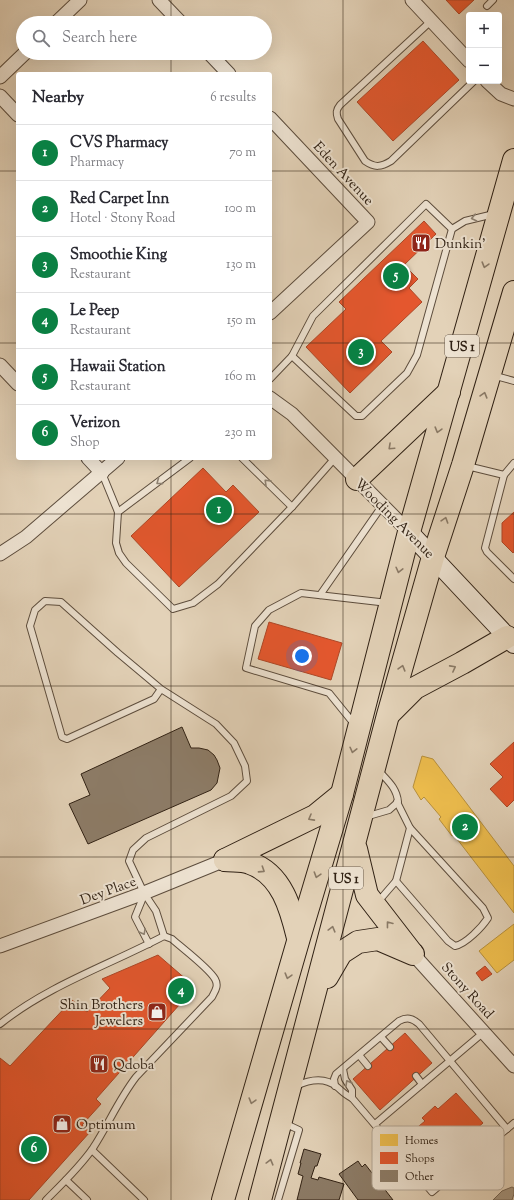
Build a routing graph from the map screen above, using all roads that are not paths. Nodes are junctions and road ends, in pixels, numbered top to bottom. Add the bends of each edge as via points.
1 (80, 0) edge
2 (159, 0) edge
3 (412, 0) edge
4 (493, 0) edge
5 (486, 6) dead end
6 (63, 16) edge
7 (174, 16) edge
8 (432, 20) junction
9 (466, 58) edge
10 (18, 60) edge
11 (215, 60) edge
12 (226, 72) edge
13 (0, 77) edge
14 (471, 84) edge
15 (490, 84) edge
16 (0, 96) edge
17 (514, 99) edge
18 (16, 113) edge
19 (272, 120) edge
20 (514, 160) edge
21 (499, 212) junction
22 (452, 229) junction
23 (514, 292) edge
24 (272, 311) edge
25 (292, 356) junction
26 (0, 365) edge
27 (490, 374) junction
28 (272, 377) edge
29 (514, 381) edge
30 (16, 382) edge
31 (450, 391) junction
32 (272, 399) edge
33 (336, 458) junction
34 (90, 460) edge
35 (116, 460) edge
36 (187, 460) edge
37 (244, 460) edge
38 (514, 463) edge
39 (463, 465) junction
40 (102, 473) junction
41 (504, 476) junction
42 (356, 479) junction
43 (382, 506) junction
44 (292, 507) junction
45 (118, 512) junction
46 (409, 532) junction
47 (0, 554) edge
48 (433, 557) junction
49 (514, 579) edge
50 (320, 595) junction
51 (391, 603) junction
52 (511, 638) edge
53 (161, 689) junction
54 (388, 715) junction
55 (358, 729) junction
56 (375, 767) junction
57 (342, 794) junction
58 (397, 802) junction
59 (362, 818) junction
60 (410, 828) junction
61 (355, 846) junction
62 (225, 860) junction
63 (396, 881) junction
64 (144, 893) junction
65 (375, 906) junction
66 (164, 936) junction
67 (298, 938) junction
68 (149, 944) junction
69 (0, 946) edge
70 (413, 954) junction
71 (0, 1024) edge
72 (484, 1032) junction
73 (381, 1036) junction
74 (302, 1040) junction
75 (390, 1047) dead end
76 (359, 1055) junction
77 (449, 1060) junction
78 (368, 1066) dead end
79 (514, 1066) edge
80 (343, 1069) junction
81 (416, 1076) dead end
82 (422, 1084) junction
83 (335, 1086) junction
84 (289, 1090) junction
85 (394, 1097) dead end
86 (352, 1098) junction
87 (400, 1103) junction
88 (514, 1123) edge
89 (375, 1124) joint
90 (290, 1126) junction
91 (507, 1129) junction
92 (504, 1132) edge
93 (92, 1150) junction
94 (230, 1179) junction
95 (66, 1180) junction
96 (46, 1200) edge
97 (87, 1200) edge
98 (144, 1200) edge
99 (211, 1200) edge
100 (223, 1200) edge
101 (260, 1200) edge
102 (278, 1200) edge

1 - 6 street
2 - 7 street
3 - 8 street
4 - 5 lane
8 - 9 street
8 - 14 lane via 340,104 336,109 338,119 365,161 379,167 391,161
10 - 13 street
11 - 12 street
15 - 17 street via 502,94
16 - 18 street
19 - 24 street, Eden Avenue via 368,222
20 - 21 highway, US 1
21 -> 22 lane via 464,220
21 -> 31 highway, US 1
22 - 25 lane via 426,204 314,316
22 - 25 lane via 417,355 407,373 362,416 356,416
23 - 27 highway, US 1
25 - 28 lane
26 - 30 street
27 - 29 lane
39 -> 27 highway, US 1
31 -> 42 highway
31 -> 46 highway, US 1
32 - 33 street, Wooding Avenue via 292,414
33 - 42 street, Wooding Avenue
33 - 44 lane
34 - 40 street
35 - 40 street
36 -> 45 lane
44 -> 37 lane
38 - 41 lane
39 - 41 lane
48 -> 39 highway, US 1
40 - 45 lane
40 - 47 street via 26,536
41 - 49 lane via 486,548
42 - 43 street, Wooding Avenue
43 - 46 street, Wooding Avenue
43 - 50 lane
44 - 45 lane via 218,584 193,603 173,609 119,553 116,543
46 - 48 street, Wooding Avenue
46 -> 51 highway, US 1
48 - 52 street, Wooding Avenue
54 -> 48 highway, US 1
50 - 51 lane
50 - 55 lane via 301,593 269,610 255,626 246,668 329,694
51 - 55 highway, US 1
54 -> 52 highway via 415,688
53 - 53 lane via 61,602 45,601 35,610 30,626 62,738 67,739 154,699
53 - 64 lane via 216,724 234,743 245,766 247,781 231,796 146,838 133,850 129,861
54 - 56 highway, US 1
55 -> 57 highway, US 1
56 - 58 lane via 393,785 398,796
56 - 59 highway, US 1
57 -> 62 highway via 315,816
57 -> 67 highway, US 1
58 - 59 lane via 389,810
58 - 60 lane
59 - 61 highway, US 1
60 - 63 lane
60 - 63 lane via 483,908 488,918 484,925 460,945 455,946
61 - 65 highway via 366,895
74 -> 61 highway, US 1
62 - 64 street, Dey Place
62 -> 67 highway via 249,863 275,880 292,913
63 - 65 lane
64 - 66 lane via 156,911
64 -> 68 lane via 135,917
64 - 69 street, Dey Place
70 -> 65 highway
66 - 68 lane
66 - 93 lane via 172,939 208,971 216,980 217,988 212,997 128,1087
67 -> 94 highway, US 1
68 - 71 lane via 48,992
70 - 72 street, Stony Road
70 - 74 highway via 378,939 358,942 340,953
72 - 77 lane
72 - 79 street, Stony Road
73 - 75 lane
73 - 76 lane
73 - 77 lane via 399,1021 405,1018 412,1019
74 - 84 highway, US 1
76 - 78 lane
76 - 80 lane
77 - 82 lane
77 - 91 lane
80 - 83 lane via 334,1078
86 -> 80 lane via 352,1090 345,1079
81 - 82 lane
82 - 87 lane
83 - 84 lane via 316,1080 302,1083
83 - 86 lane
84 - 90 highway, US 1
85 - 87 lane
86 - 89 lane
87 - 89 lane
88 - 91 lane
101 -> 90 highway, US 1
90 - 102 lane
91 - 92 lane
93 - 95 lane
93 - 98 lane
94 - 99 street via 221,1192
94 - 100 highway, US 1
95 - 96 lane
95 - 97 lane

